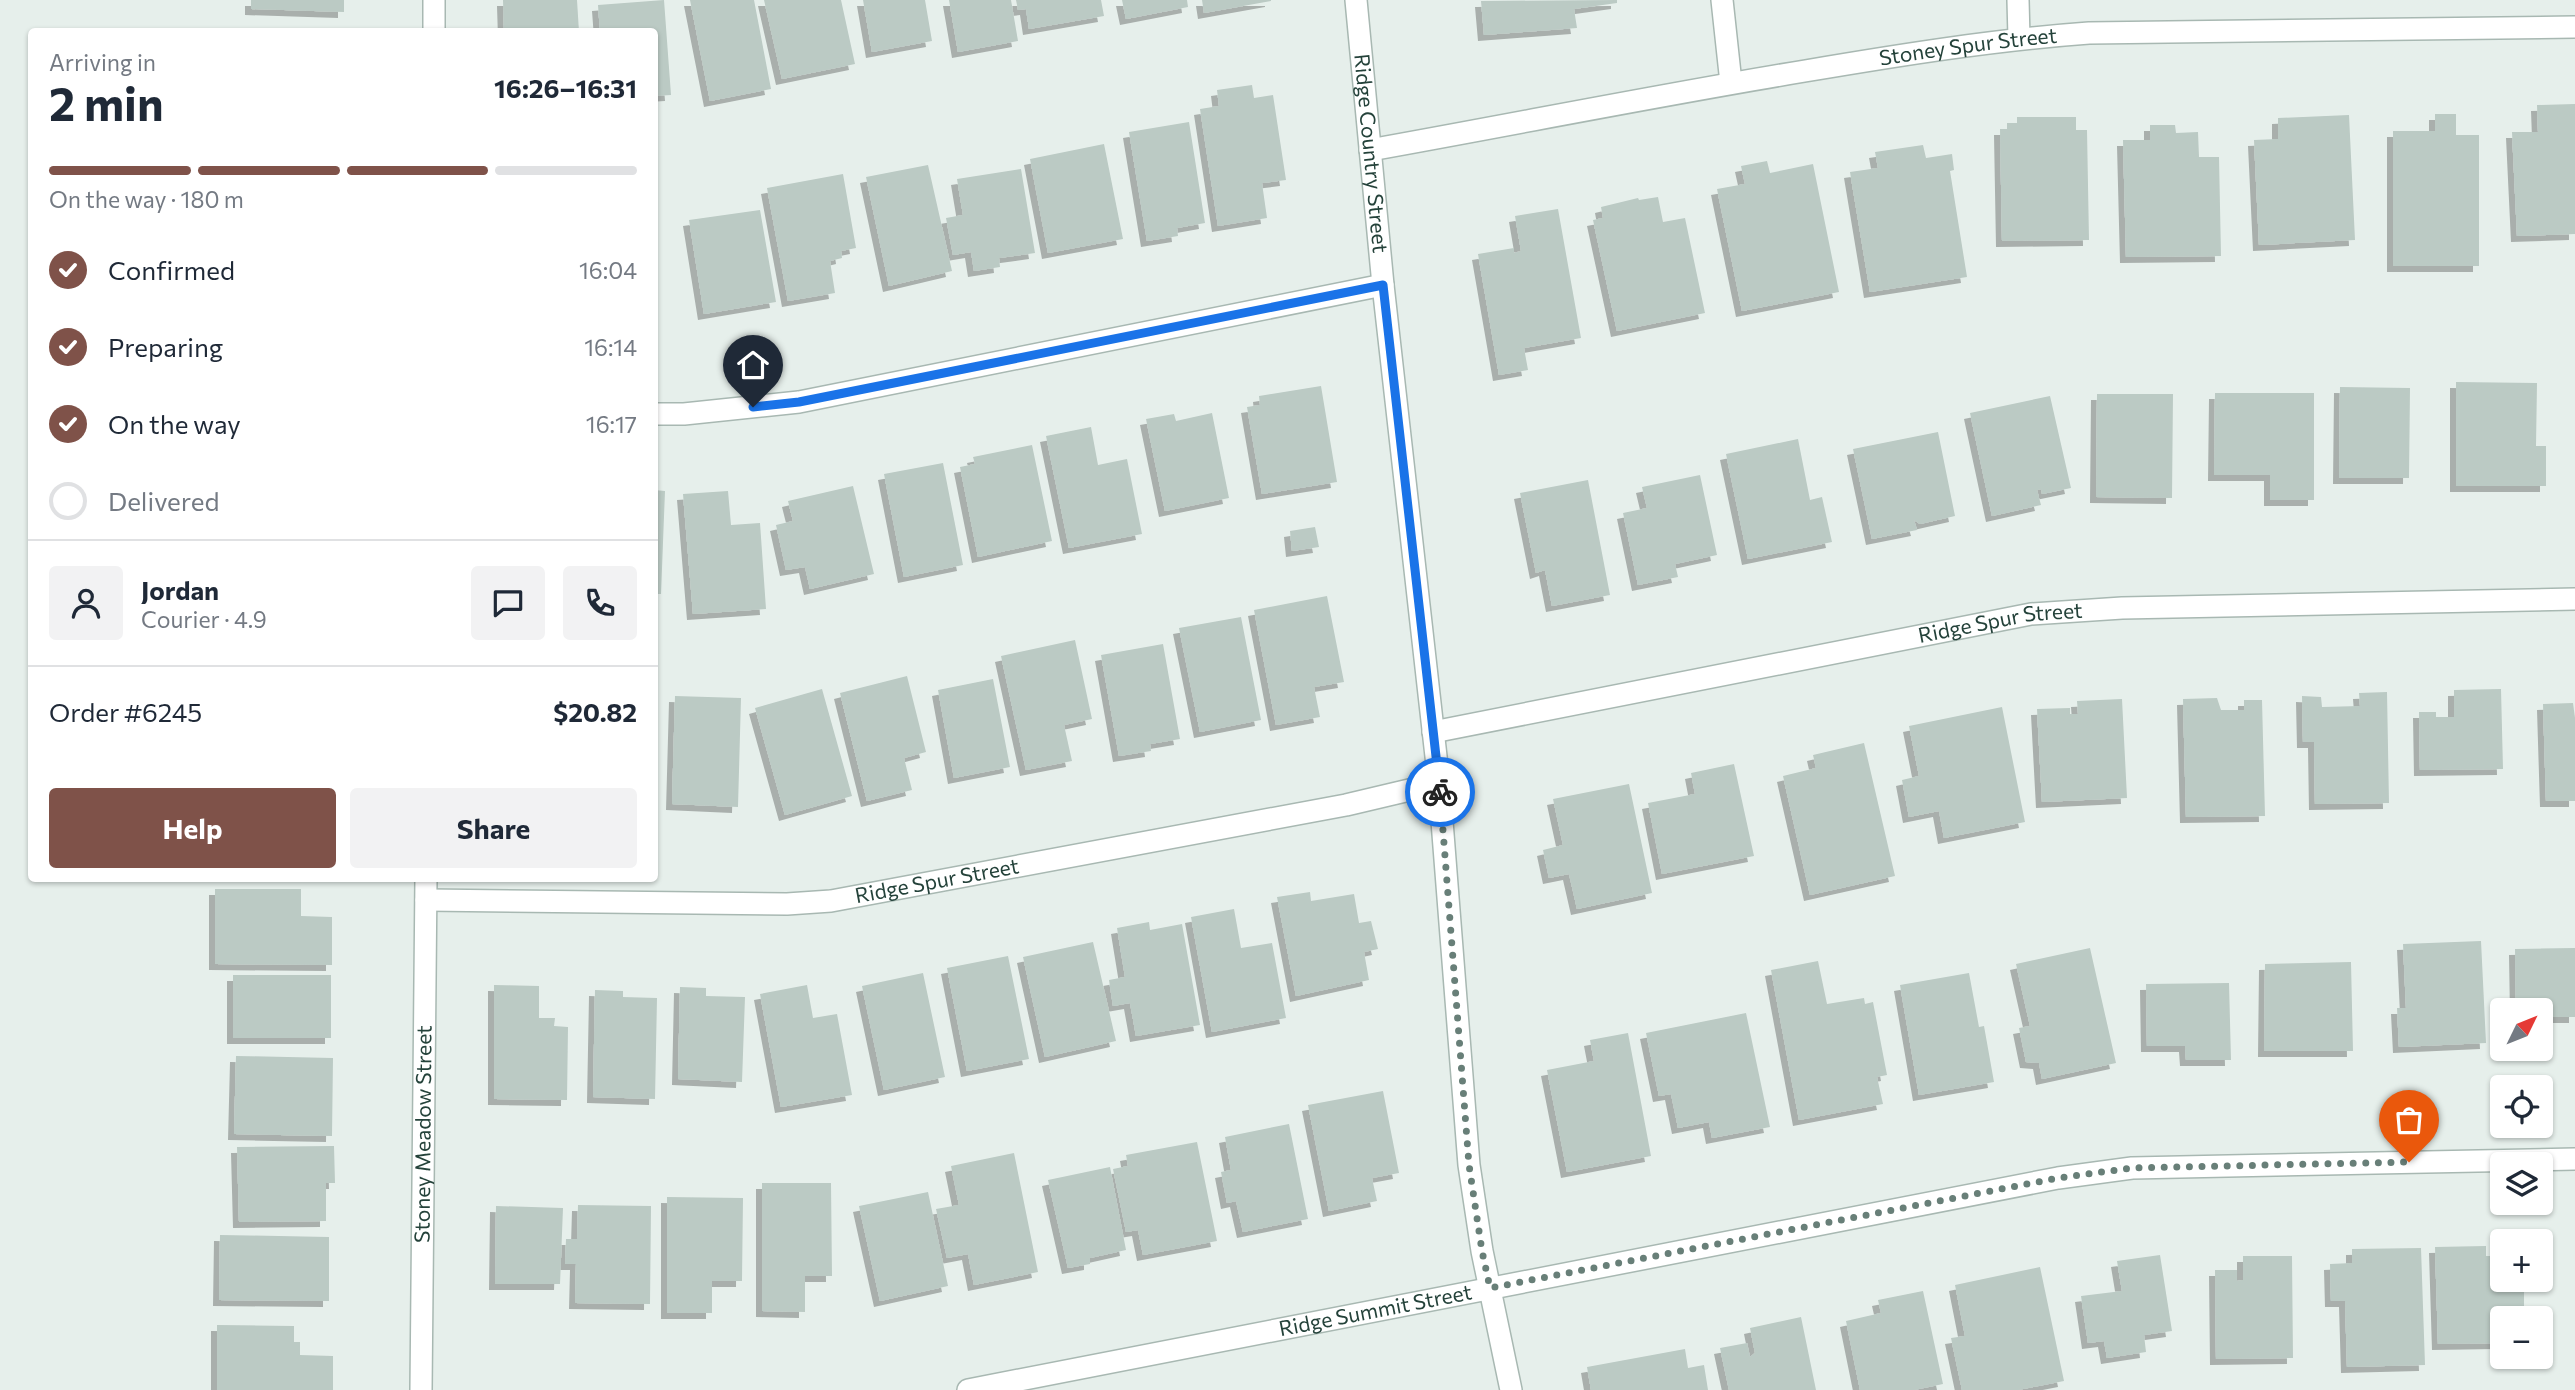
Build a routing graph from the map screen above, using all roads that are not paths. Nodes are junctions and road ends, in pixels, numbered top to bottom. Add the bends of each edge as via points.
1 (434, 0) edge
2 (1356, 0) edge
3 (1722, 0) edge
4 (2018, 0) edge
5 (2575, 27) edge
6 (434, 28) edge
7 (2019, 38) junction
8 (1731, 83) junction
9 (1370, 150) junction
10 (1383, 285) junction
11 (658, 414) edge
12 (2575, 599) edge
13 (1433, 732) junction
14 (1439, 783) junction
15 (426, 882) edge
16 (426, 900) junction
17 (2575, 1159) edge
18 (1490, 1288) junction
19 (421, 1390) edge
20 (968, 1390) edge
21 (1511, 1390) edge

1 - 6 street
2 - 9 street, Ridge Country Street
3 - 8 street
4 - 7 street
5 - 7 street, Stoney Spur Street via 2090,33
7 - 8 street, Stoney Spur Street
8 - 9 street, Stoney Spur Street
9 - 10 street, Ridge Country Street
10 - 11 street via 799,402
10 - 13 street, Ridge Country Street
12 - 13 street, Ridge Spur Street via 2031,614
13 - 14 street, Ridge Country Street
14 - 16 street, Ridge Spur Street via 1346,805 831,901
14 - 18 street, Ridge Country Street via 1469,1165
15 - 16 street, Stoney Meadow Street
16 - 19 street, Stoney Meadow Street
17 - 18 street, Ridge Summit Street via 2132,1168 2058,1178
18 - 20 street, Ridge Summit Street
18 - 21 street, Ridge Country Street

